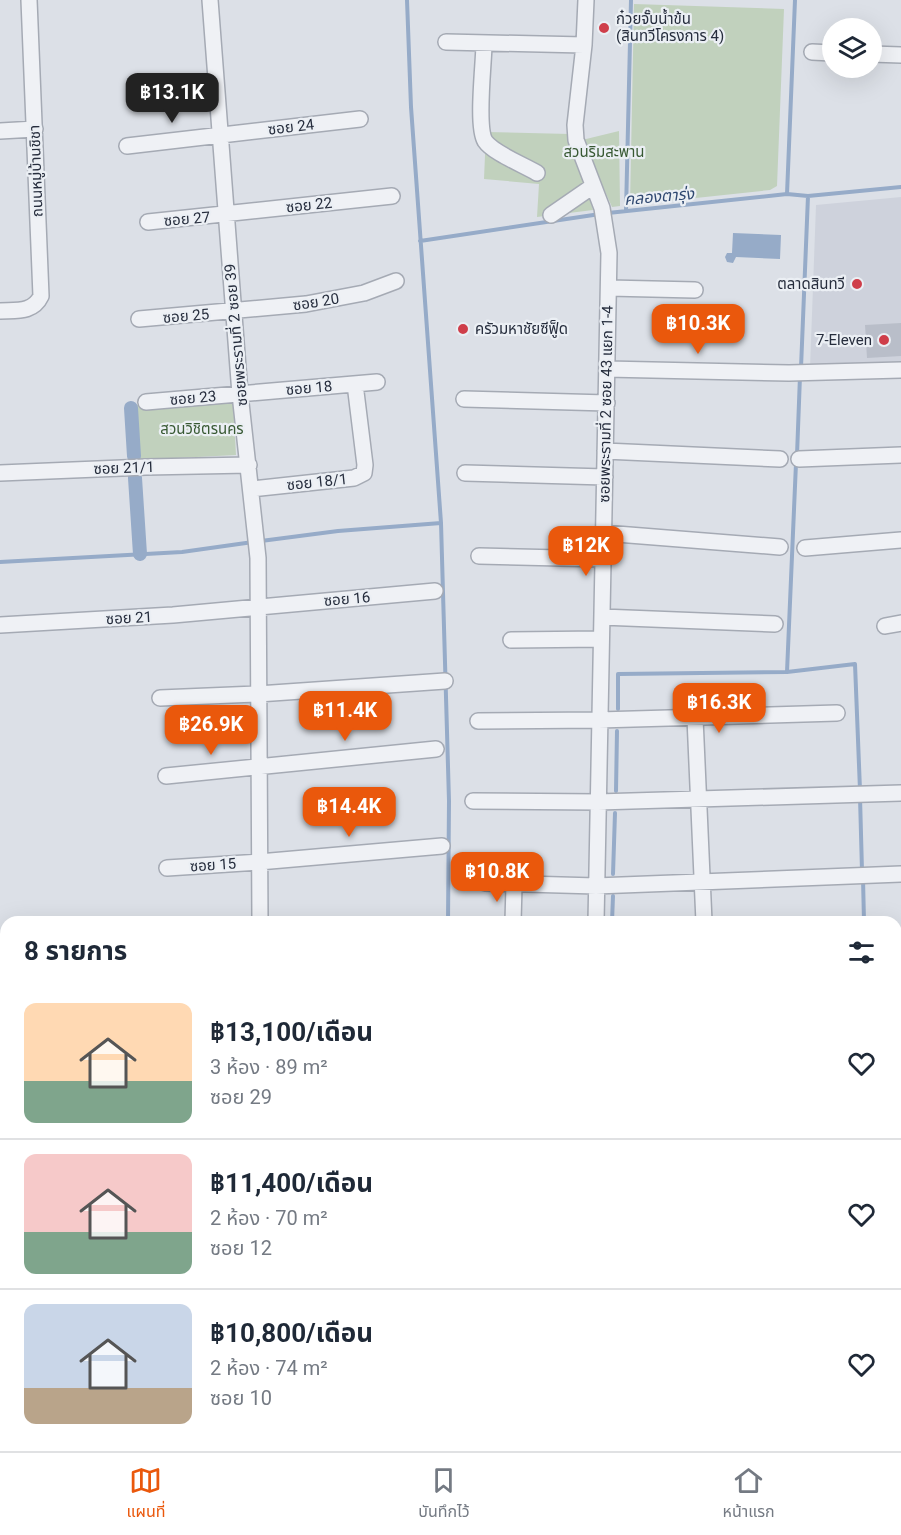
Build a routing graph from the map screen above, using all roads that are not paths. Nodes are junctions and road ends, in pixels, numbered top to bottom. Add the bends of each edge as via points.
1 (29, 0) edge
2 (210, 0) edge
3 (586, 0) edge
4 (447, 42) dead end
5 (484, 43) junction
6 (584, 45) junction
7 (812, 52) dead end
8 (822, 52) edge
9 (882, 54) edge
10 (901, 55) edge
11 (360, 119) dead end
12 (35, 129) junction
13 (0, 131) edge
14 (222, 135) junction
15 (127, 146) dead end
16 (537, 173) dead end
17 (593, 186) junction
18 (392, 196) dead end
19 (227, 215) junction
20 (551, 215) dead end
21 (148, 222) dead end
22 (396, 281) dead end
23 (609, 288) junction
24 (695, 291) dead end
25 (0, 311) edge
26 (233, 312) junction
27 (139, 320) dead end
28 (607, 369) junction
29 (901, 370) edge
30 (377, 382) dead end
31 (356, 384) junction
32 (240, 394) junction
33 (464, 399) dead end
34 (146, 402) dead end
35 (607, 403) junction
36 (605, 451) junction
37 (901, 454) edge
38 (780, 459) dead end
39 (799, 459) dead end
40 (249, 465) junction
41 (0, 473) edge
42 (465, 473) dead end
43 (605, 477) junction
44 (252, 489) junction
45 (604, 533) junction
46 (901, 540) edge
47 (780, 547) dead end
48 (805, 548) dead end
49 (479, 556) dead end
50 (603, 559) junction
51 (435, 591) dead end
52 (258, 607) junction
53 (602, 617) junction
54 (901, 623) edge
55 (775, 624) dead end
56 (0, 625) edge
57 (885, 626) dead end
58 (601, 639) junction
59 (511, 640) dead end
60 (446, 681) dead end
61 (258, 694) junction
62 (160, 698) dead end
63 (837, 713) dead end
64 (695, 718) junction
65 (599, 720) junction
66 (478, 721) dead end
67 (436, 750) dead end
68 (258, 768) junction
69 (166, 776) dead end
70 (901, 792) edge
71 (700, 799) junction
72 (473, 801) dead end
73 (598, 802) junction
74 (442, 846) dead end
75 (259, 862) junction
76 (167, 868) dead end
77 (901, 874) edge
78 (702, 881) junction
79 (485, 884) dead end
80 (514, 885) junction
81 (596, 886) junction
82 (260, 916) edge
83 (513, 916) edge
84 (596, 916) edge
85 (704, 916) edge

1 - 12 street, ถนนหมู่บ้านชิชา
2 - 14 street, ซอยพระรามที่ 2 ซอย 39
3 - 6 street, ซอยพระรามที่ 2 ซอย 43 แยก 1-4
4 - 5 street
5 - 6 street
5 - 16 street via 481,117 485,141
6 - 17 street, ซอยพระรามที่ 2 ซอย 43 แยก 1-4 via 575,125 576,140
7 - 8 street
9 - 10 street
11 - 14 street, ซอย 24
12 - 13 street
12 - 25 street, ถนนหมู่บ้านชิชา via 41,296 31,308
14 - 15 street, ซอย 24
14 - 19 street, ซอยพระรามที่ 2 ซอย 39
17 - 20 street
17 - 23 street, ซอยพระรามที่ 2 ซอย 43 แยก 1-4 via 606,229
18 - 19 street, ซอย 22
19 - 21 street, ซอย 27
19 - 26 street, ซอยพระรามที่ 2 ซอย 39
22 - 26 street, ซอย 20 via 364,294
23 - 24 street
23 - 28 street, ซอยพระรามที่ 2 ซอย 43 แยก 1-4
26 - 27 street, ซอย 25
26 - 32 street, ซอยพระรามที่ 2 ซอย 39
28 - 29 street via 789,374
28 - 35 street, ซอยพระรามที่ 2 ซอย 43 แยก 1-4
30 - 31 street, ซอย 18
31 - 32 street, ซอย 18
31 - 44 street, ซอย 18/1 via 364,473 354,478
32 - 34 street, ซอย 23
32 - 40 street, ซอยพระรามที่ 2 ซอย 39
33 - 35 street
35 - 36 street, ซอยพระรามที่ 2 ซอย 43 แยก 1-4
36 - 38 street
36 - 43 street, ซอยพระรามที่ 2 ซอย 43 แยก 1-4
37 - 39 street
40 - 41 street, ซอย 21/1
40 - 44 street, ซอยพระรามที่ 2 ซอย 39
42 - 43 street
43 - 45 street, ซอยพระรามที่ 2 ซอย 43 แยก 1-4
44 - 52 street, ซอยพระรามที่ 2 ซอย 39
45 - 47 street
45 - 50 street, ซอยพระรามที่ 2 ซอย 43 แยก 1-4
46 - 48 street
49 - 50 street
50 - 53 street, ซอยพระรามที่ 2 ซอย 43 แยก 1-4
51 - 52 street, ซอย 16
52 - 56 street, ซอย 21
52 - 61 street, ซอยพระรามที่ 2 ซอย 39
53 - 55 street
53 - 58 street, ซอยพระรามที่ 2 ซอย 43 แยก 1-4
54 - 57 street
58 - 59 street
58 - 65 street, ซอยพระรามที่ 2 ซอย 43 แยก 1-4
60 - 61 street
61 - 62 street
61 - 68 street, ซอยพระรามที่ 2 ซอย 39
63 - 64 street
64 - 65 street
64 - 71 street
65 - 66 street
65 - 73 street, ซอยพระรามที่ 2 ซอย 43 แยก 1-4
67 - 68 street
68 - 69 street
68 - 75 street, ซอยพระรามที่ 2 ซอย 39
70 - 71 street
71 - 73 street
71 - 78 street
72 - 73 street
73 - 81 street, ซอยพระรามที่ 2 ซอย 43 แยก 1-4
74 - 75 street, ซอย 15
75 - 76 street, ซอย 15
75 - 82 street, ซอยพระรามที่ 2 ซอย 39
77 - 78 street
78 - 81 street
78 - 85 street
79 - 80 street
80 - 81 street
80 - 83 street
81 - 84 street, ซอยพระรามที่ 2 ซอย 43 แยก 1-4

